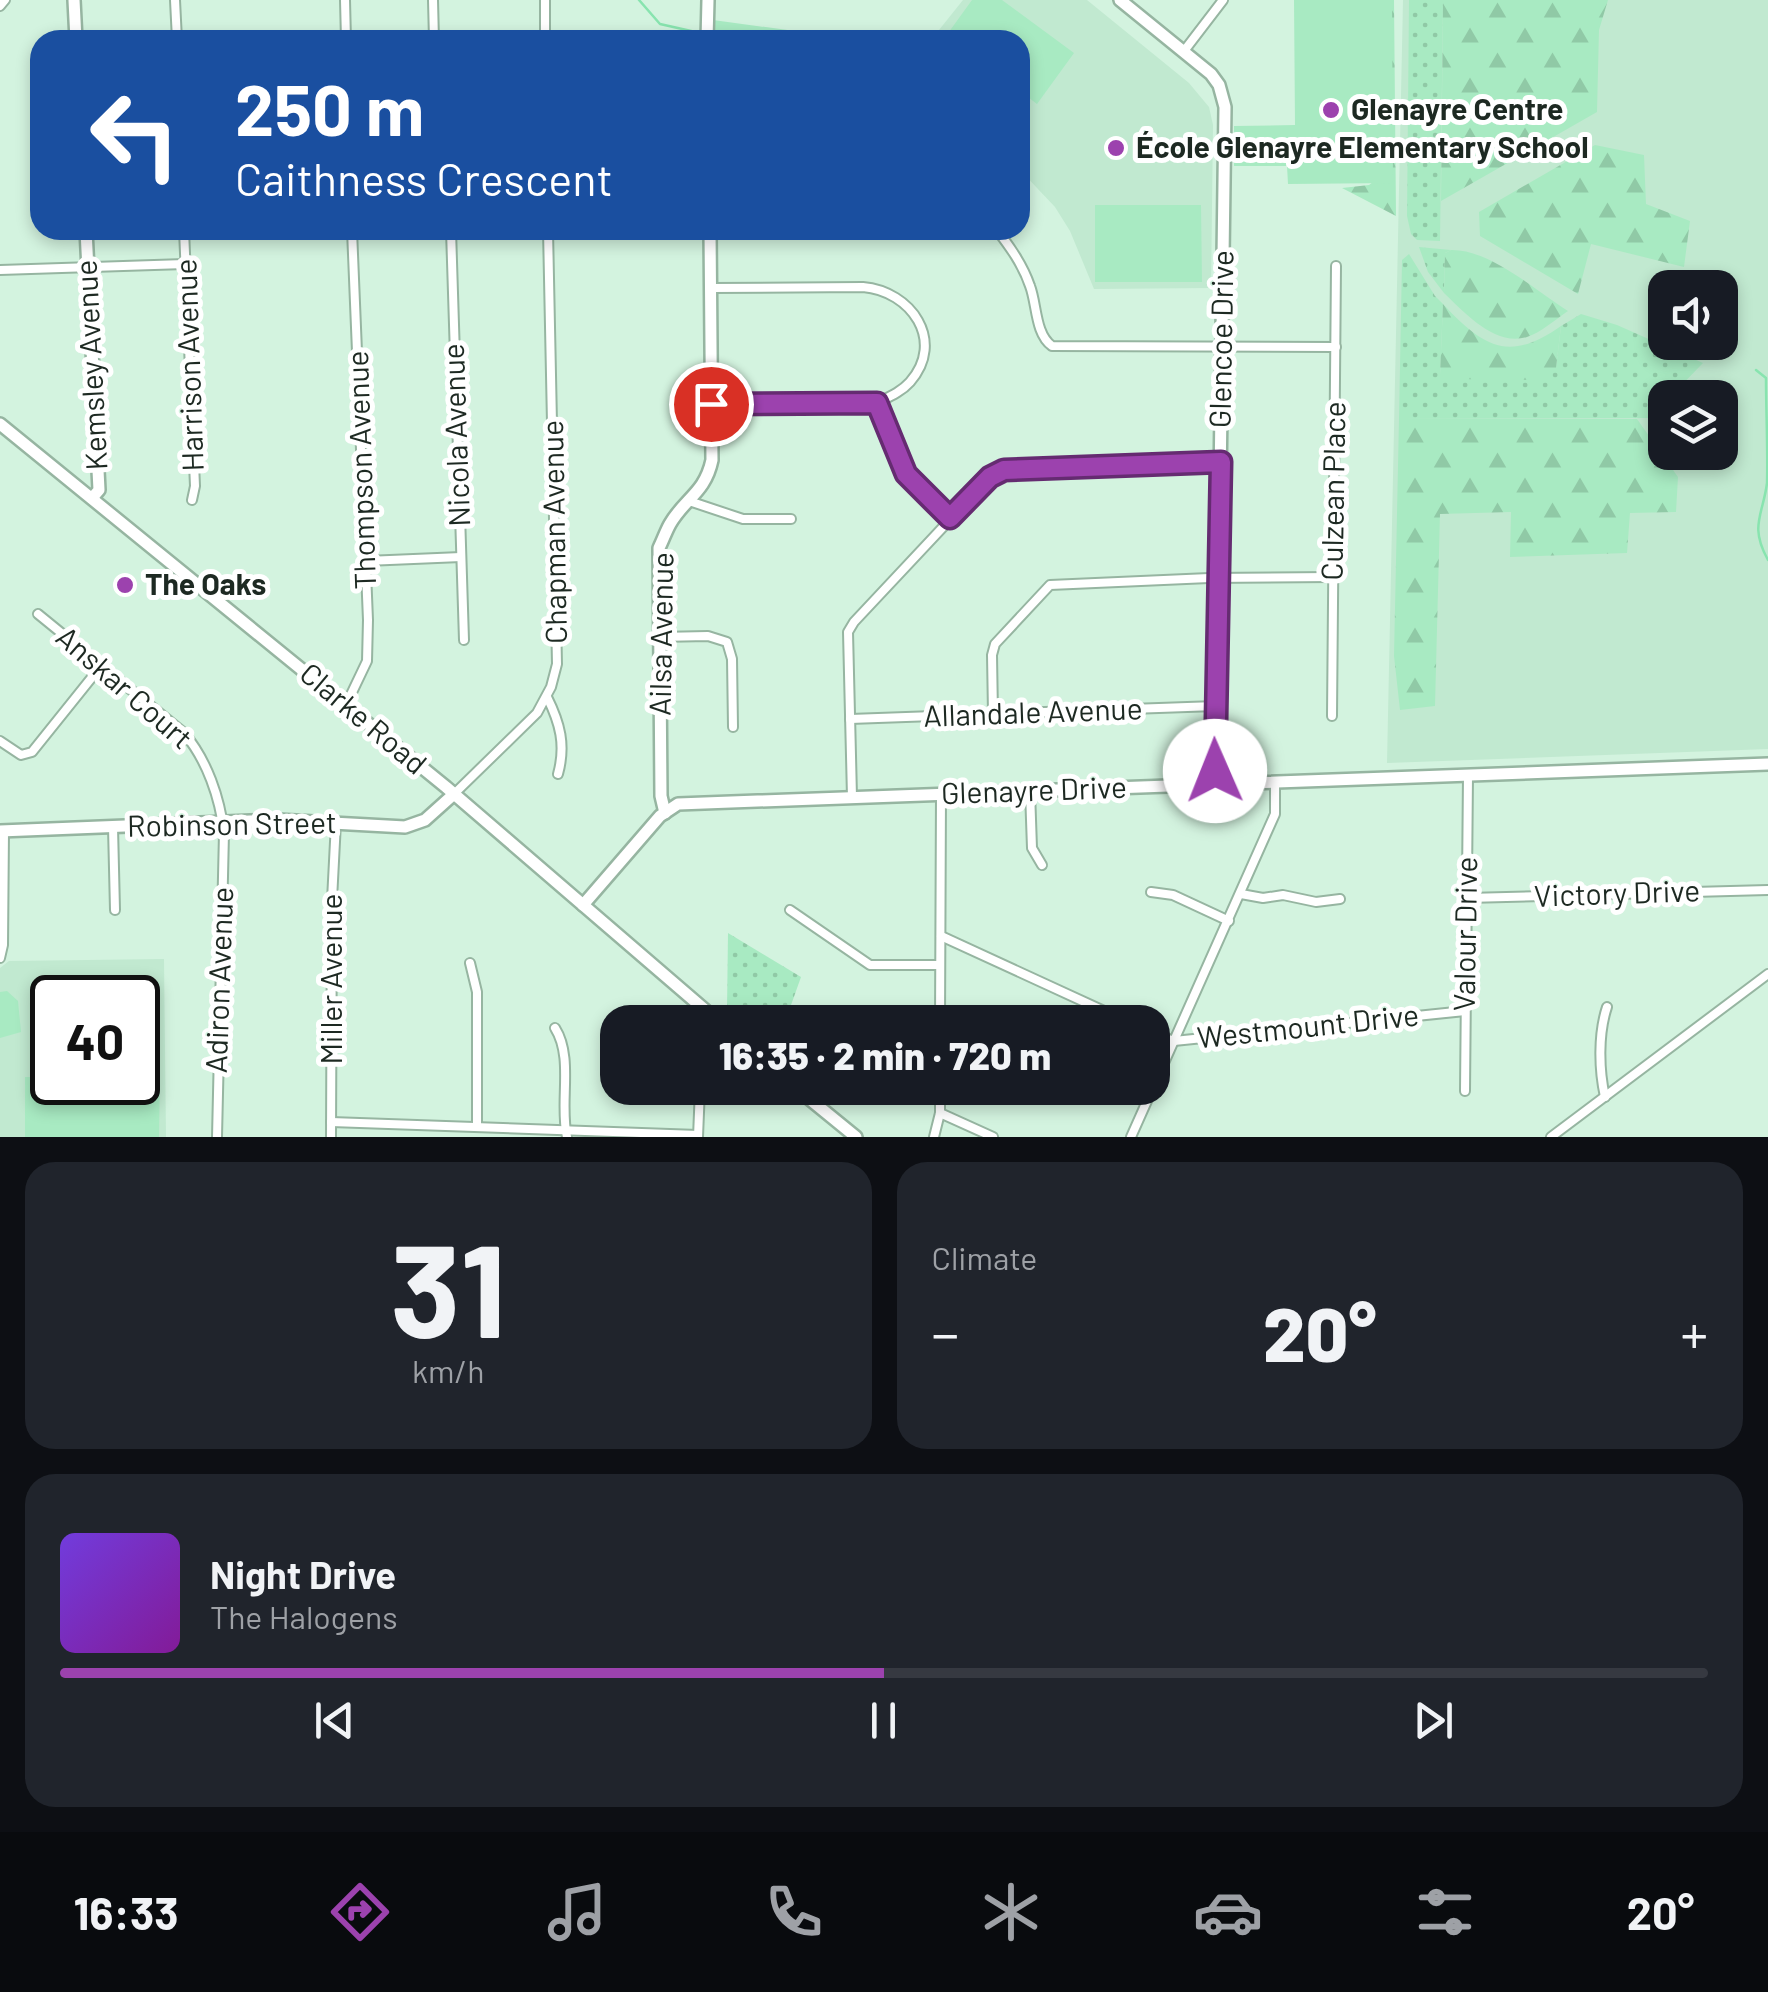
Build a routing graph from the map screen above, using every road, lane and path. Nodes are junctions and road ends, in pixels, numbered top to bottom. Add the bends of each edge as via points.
1 (5, 0) edge
2 (74, 0) edge
3 (175, 0) edge
4 (345, 0) edge
5 (433, 0) edge
6 (544, 0) edge
7 (708, 0) edge
8 (1120, 0) edge
9 (1223, 0) edge
10 (0, 6) edge
11 (76, 30) edge
12 (176, 30) edge
13 (346, 30) edge
14 (434, 30) edge
15 (545, 30) edge
16 (708, 30) edge
17 (1184, 51) junction
18 (87, 240) edge
19 (184, 240) edge
20 (352, 240) edge
21 (451, 240) edge
22 (548, 240) edge
23 (710, 240) edge
24 (1004, 240) edge
25 (185, 264) junction
26 (1336, 266) dead end
27 (88, 267) junction
28 (0, 270) edge
29 (711, 288) junction
30 (1222, 346) junction
31 (1336, 347) junction
32 (877, 403) junction
33 (711, 404) junction
34 (0, 424) edge
35 (1221, 462) junction
36 (92, 498) junction
37 (192, 500) dead end
38 (692, 502) junction
39 (950, 518) junction
40 (791, 520) dead end
41 (462, 557) junction
42 (366, 561) junction
43 (1220, 578) junction
44 (1333, 578) junction
45 (38, 614) dead end
46 (659, 636) junction
47 (464, 640) dead end
48 (101, 666) junction
49 (547, 697) junction
50 (346, 705) junction
51 (1216, 706) junction
52 (993, 714) junction
53 (1332, 716) dead end
54 (850, 719) junction
55 (733, 727) dead end
56 (0, 741) edge
57 (1768, 764) edge
58 (558, 774) dead end
59 (1468, 776) junction
60 (1274, 783) junction
61 (1216, 784) junction
62 (1030, 791) junction
63 (454, 794) junction
64 (941, 795) junction
65 (852, 798) junction
66 (665, 812) junction
67 (336, 821) junction
68 (222, 822) junction
69 (113, 827) junction
70 (2, 831) edge
71 (1042, 864) dead end
72 (1768, 890) edge
73 (1150, 892) dead end
74 (1242, 894) junction
75 (1467, 898) junction
76 (1340, 899) dead end
77 (583, 904) junction
78 (114, 910) dead end
79 (790, 910) dead end
80 (1229, 921) junction
81 (941, 936) junction
82 (0, 958) edge
83 (470, 962) dead end
84 (940, 965) junction
85 (1768, 974) edge
86 (699, 1005) edge
87 (940, 1005) edge
88 (1091, 1005) edge
89 (1607, 1007) dead end
90 (1465, 1011) junction
91 (555, 1028) dead end
92 (1170, 1039) edge
93 (1174, 1041) junction
94 (1465, 1092) dead end
95 (1604, 1098) junction
96 (699, 1105) edge
97 (817, 1105) edge
98 (940, 1105) edge
99 (940, 1113) junction
100 (332, 1122) junction
101 (477, 1126) junction
102 (567, 1134) edge
103 (698, 1136) edge
104 (217, 1137) edge
105 (331, 1137) edge
106 (856, 1137) edge
107 (934, 1137) edge
108 (993, 1137) edge
109 (1130, 1137) edge
110 (1551, 1137) edge

1 - 10 street
2 - 11 street
3 - 12 street
4 - 13 street
5 - 14 street
6 - 15 street
7 - 16 street
8 - 17 street, Glencoe Drive
9 - 17 street
17 - 30 street, Glencoe Drive via 1211,74 1225,107
18 - 27 street, Kemsley Avenue
19 - 25 street, Harrison Avenue
20 - 42 street, Thompson Avenue
21 - 41 street, Nicola Avenue
22 - 49 street, Chapman Avenue via 558,650
23 - 29 street, Ailsa Avenue
24 - 30 street via 1020,263 1042,334 1052,346
25 - 27 street
25 - 37 street, Harrison Avenue
26 - 31 street, Culzean Place
27 - 28 street
27 - 36 street, Kemsley Avenue via 99,490
29 - 32 street via 879,288 905,301 923,336 920,366 897,394
29 - 33 street, Ailsa Avenue
30 - 31 street
30 - 35 street, Glencoe Drive
31 - 44 street, Culzean Place
32 - 33 street
32 - 39 street via 906,474
33 - 38 street, Ailsa Avenue via 712,460
34 - 36 street, Clarke Road
35 - 39 street via 1004,470
35 - 43 street, Glencoe Drive
36 - 50 street, Clarke Road
38 - 40 street via 743,519
38 - 46 street, Ailsa Avenue via 672,521 659,548
39 - 54 street via 848,632
41 - 42 street
41 - 47 street, Nicola Avenue
42 - 50 street, Thompson Avenue via 367,662
43 - 44 street
43 - 51 street, Glencoe Drive
43 - 52 street via 1046,587 994,644
44 - 53 street, Culzean Place
45 - 48 street, Anskar Court
46 - 55 street via 727,642
46 - 66 street, Ailsa Avenue
48 - 56 street via 32,752 18,754
48 - 68 street, Anskar Court via 191,741
49 - 58 street via 560,721
49 - 63 street, Chapman Avenue
50 - 63 street, Clarke Road
51 - 52 street, Allandale Avenue
51 - 61 street, Glencoe Drive
52 - 54 street, Allandale Avenue
54 - 65 street
57 - 59 street, Glenayre Drive
59 - 60 street, Glenayre Drive
59 - 75 street, Valour Drive
60 - 61 street, Glenayre Drive
60 - 74 street via 1275,814
61 - 62 street, Glenayre Drive
62 - 64 street, Glenayre Drive
62 - 71 street via 1032,848
63 - 67 street, Robinson Street via 413,825
63 - 77 street, Clarke Road
64 - 65 street, Glenayre Drive
64 - 81 street
65 - 66 street, Glenayre Drive via 683,804
66 - 77 street
67 - 68 street, Robinson Street
67 - 100 street, Miller Avenue
68 - 69 street, Robinson Street
68 - 104 street, Adiron Avenue
69 - 70 street, Robinson Street
69 - 78 street
70 - 82 street
72 - 75 street, Victory Drive
73 - 80 street via 1173,895
74 - 76 street
74 - 80 street
75 - 90 street, Valour Drive
77 - 86 street, Clarke Road
79 - 84 street via 870,965
80 - 93 street
81 - 84 street
81 - 88 street
83 - 101 street via 477,992
84 - 87 street
85 - 95 street
89 - 95 street
90 - 93 street, Westmount Drive
90 - 94 street, Valour Drive
91 - 102 street via 563,1041
92 - 93 street, Westmount Drive
93 - 109 street
95 - 110 street
96 - 103 street
97 - 106 street
98 - 99 street
99 - 107 street
99 - 108 street
100 - 101 street
100 - 105 street, Miller Avenue
101 - 102 street
102 - 103 street

